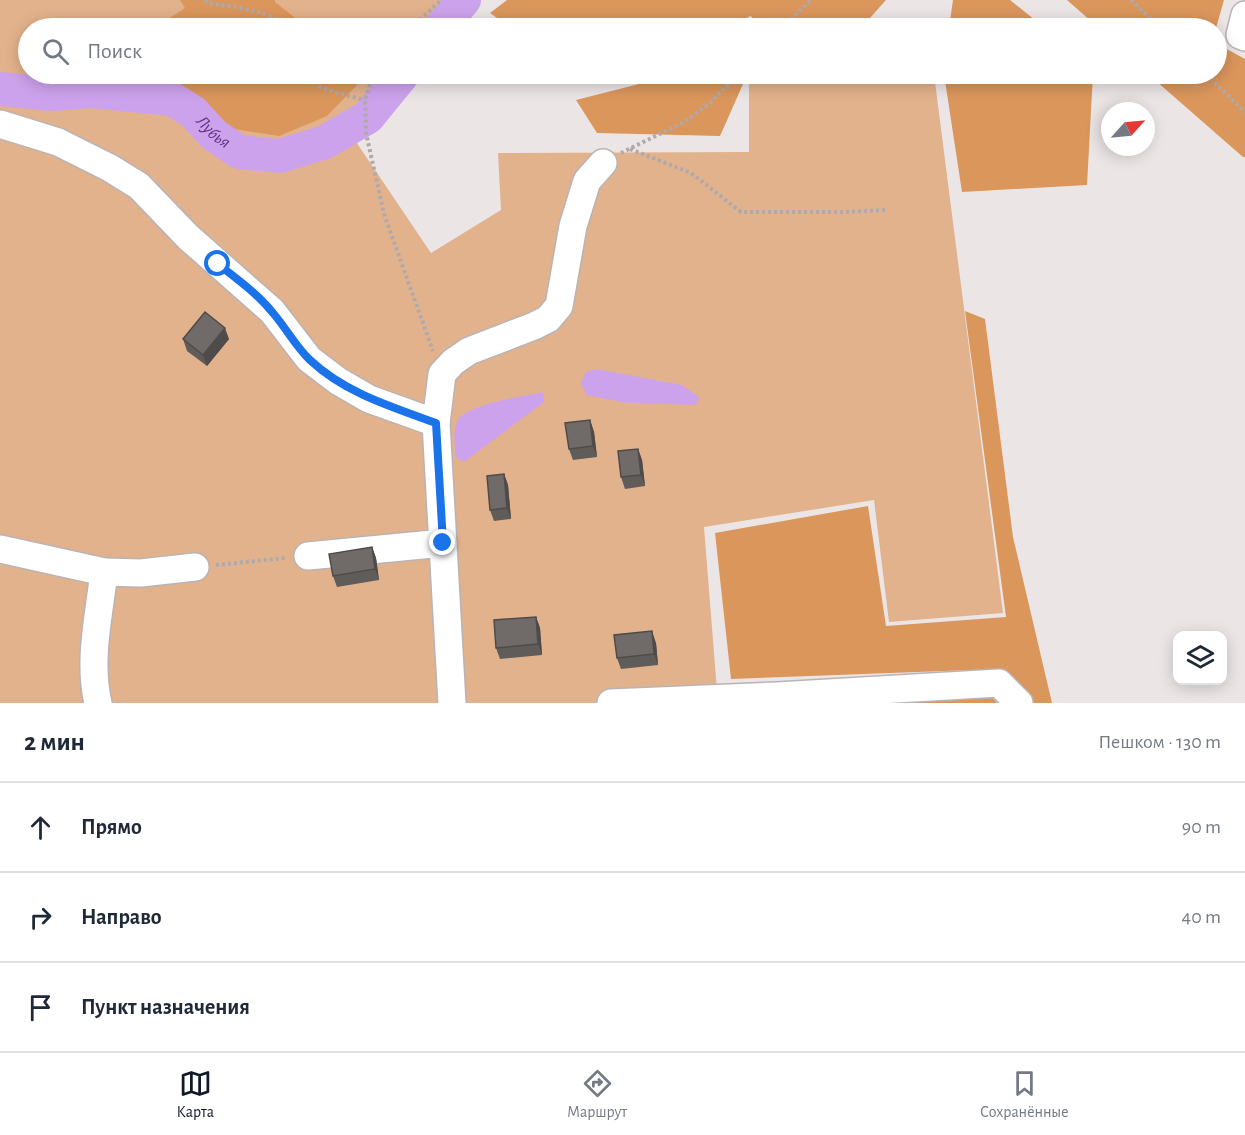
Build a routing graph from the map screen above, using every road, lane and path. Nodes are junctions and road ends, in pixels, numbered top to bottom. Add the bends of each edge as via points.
1 (205, 0) edge
2 (441, 0) edge
3 (811, 0) edge
4 (1131, 0) edge
5 (1245, 15) edge
6 (271, 18) edge
7 (422, 18) edge
8 (792, 18) edge
9 (1150, 18) edge
10 (1245, 37) edge
11 (320, 84) edge
12 (370, 84) edge
13 (728, 84) edge
14 (1216, 84) edge
15 (365, 100) junction
16 (1245, 112) edge
17 (0, 124) edge
18 (630, 149) junction
19 (603, 163) joint
20 (887, 210) dead end
21 (442, 374) junction
22 (436, 423) junction
23 (443, 543) junction
24 (0, 549) edge
25 (308, 556) joint
26 (195, 567) joint
27 (104, 572) junction
28 (98, 703) edge
29 (452, 703) edge
30 (611, 703) edge
31 (1019, 703) edge

1 - 6 path
2 - 7 path
3 - 8 path
4 - 9 path
5 - 10 street via 1240,35
11 - 15 path via 333,92
12 - 15 path
13 - 18 path via 684,122
14 - 16 path
15 - 21 path via 366,132 384,214
17 - 22 street via 58,142 139,186 188,237 272,311 309,360 369,399
18 - 19 path
18 - 20 path via 691,173 741,212
19 - 21 street via 587,180 573,226 559,306 548,319 469,351
21 - 22 street
22 - 23 street
23 - 25 street
23 - 29 street
24 - 27 street
25 - 26 path
26 - 27 street via 141,573
27 - 28 street via 93,684
30 - 31 street via 999,683

